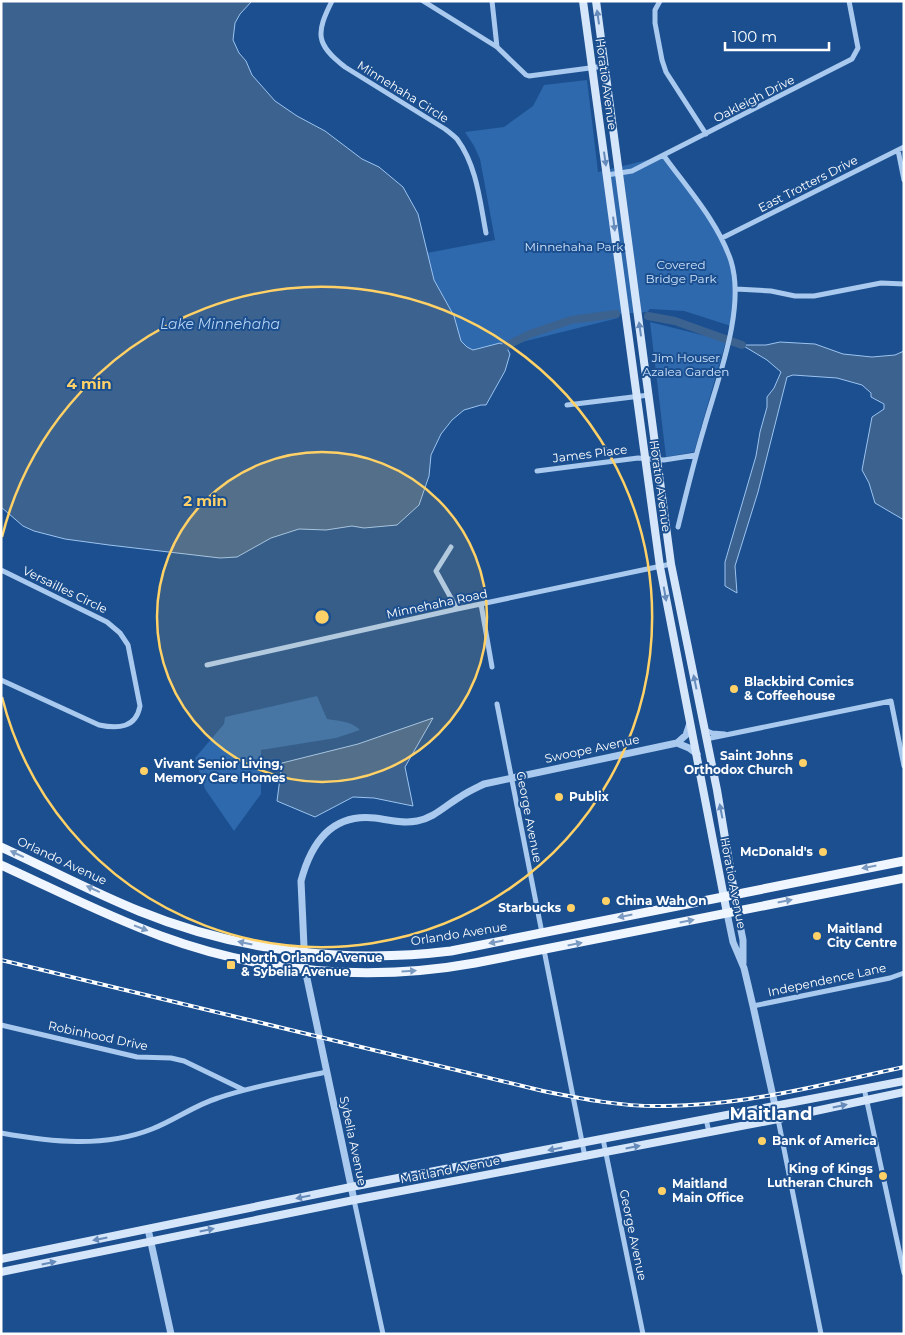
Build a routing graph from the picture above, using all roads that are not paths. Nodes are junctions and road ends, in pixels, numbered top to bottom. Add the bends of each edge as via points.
1 (332, 1) edge
2 (422, 1) edge
3 (492, 1) edge
4 (583, 1) edge
5 (596, 1) edge
6 (660, 1) edge
7 (849, 1) edge
8 (497, 47) junction
9 (605, 66) junction
10 (593, 68) junction
11 (706, 134) junction
12 (904, 147) edge
13 (898, 150) junction
14 (664, 156) junction
15 (619, 174) junction
16 (607, 175) junction
17 (904, 180) edge
18 (486, 233) dead end
19 (722, 238) junction
20 (904, 284) edge
21 (736, 289) junction
22 (649, 395) junction
23 (636, 397) junction
24 (567, 405) dead end
25 (696, 455) junction
26 (645, 459) junction
27 (657, 460) junction
28 (537, 471) dead end
29 (678, 527) dead end
30 (451, 547) dead end
31 (672, 564) junction
32 (660, 567) junction
33 (1, 570) edge
34 (480, 604) junction
35 (457, 608) junction
36 (207, 665) dead end
37 (492, 667) dead end
38 (1, 680) edge
39 (497, 704) dead end
40 (690, 723) junction
41 (704, 730) junction
42 (730, 735) junction
43 (706, 739) junction
44 (677, 744) junction
45 (697, 754) junction
46 (904, 766) edge
47 (511, 778) junction
48 (1, 847) edge
49 (904, 861) edge
50 (1, 865) edge
51 (904, 878) edge
52 (735, 894) junction
53 (724, 896) junction
54 (738, 910) junction
55 (727, 913) junction
56 (542, 933) junction
57 (544, 950) junction
58 (304, 953) junction
59 (744, 968) junction
60 (305, 969) junction
61 (904, 973) edge
62 (753, 1006) junction
63 (1, 1025) edge
64 (326, 1072) junction
65 (904, 1081) edge
66 (864, 1088) junction
67 (244, 1090) junction
68 (904, 1092) edge
69 (867, 1101) junction
70 (776, 1106) junction
71 (778, 1119) junction
72 (706, 1120) junction
73 (709, 1132) junction
74 (1, 1133) edge
75 (603, 1139) junction
76 (582, 1144) junction
77 (606, 1153) junction
78 (585, 1156) junction
79 (351, 1187) junction
80 (354, 1200) junction
81 (148, 1229) junction
82 (151, 1242) junction
83 (1, 1259) edge
84 (1, 1272) edge
85 (904, 1273) edge
86 (171, 1334) edge
87 (383, 1334) edge
88 (643, 1334) edge
89 (821, 1334) edge

1 - 18 street, Minnehaha Circle via 320,32 326,50 344,67 457,139 477,185
2 - 8 street
3 - 8 street
4 - 10 main road, Horatio Avenue
9 -> 5 main road, Horatio Avenue
6 - 11 street via 655,10 655,23 666,72
7 - 11 street, Oakleigh Drive via 858,48 852,59
8 - 10 street via 529,76
9 - 10 street
9 - 15 main road, Horatio Avenue
10 -> 16 main road, Horatio Avenue
11 - 14 street, Oakleigh Drive
12 - 13 street, East Trotters Drive
13 - 17 street
13 - 19 street, East Trotters Drive
14 - 15 street, Oakleigh Drive
14 - 19 street
15 - 16 street, Oakleigh Drive
22 -> 15 main road, Horatio Avenue
16 -> 23 main road, Horatio Avenue
19 - 21 street
20 - 21 street via 881,283 814,296
21 - 25 street via 724,358
22 - 23 street
22 - 27 main road, Horatio Avenue
23 - 24 street
23 - 26 main road, Horatio Avenue
25 - 27 street, James Place
25 - 29 street
26 - 27 street, James Place
26 - 28 street, James Place
26 - 32 main road, Horatio Avenue
27 - 31 main road, Horatio Avenue
30 - 35 street via 436,571
31 - 32 street, Minnehaha Road
41 -> 31 main road, Horatio Avenue
32 - 34 street, Minnehaha Road
32 -> 40 main road, Horatio Avenue
33 - 38 street, Versailles Circle via 107,622 120,633 128,645 140,706 139,716 123,726 99,725
34 - 35 street, Minnehaha Road
34 - 37 street
35 - 36 street, Minnehaha Road
39 - 47 street, George Avenue
40 - 43 main road via 698,736
40 - 44 street via 686,735
40 - 45 main road, Horatio Avenue
41 - 42 street
41 - 43 main road, Horatio Avenue
42 - 43 street
42 - 46 street via 891,701
52 -> 43 main road, Horatio Avenue
44 - 45 street
44 - 47 street, Swoope Avenue
45 - 53 main road, Horatio Avenue
47 - 56 street, George Avenue
47 - 58 street, Swoope Avenue via 484,784 433,816 417,821 359,818 329,829 310,854 301,881
58 -> 48 main road, Orlando Avenue via 244,943 146,914
49 -> 52 main road, Orlando Avenue
50 -> 60 main road via 162,936 241,959
54 -> 51 main road
52 - 53 main road, Orlando Avenue
52 - 54 main road, Horatio Avenue
53 - 55 main road, Horatio Avenue
53 -> 56 main road, Orlando Avenue
54 - 55 main road
54 - 59 street, Horatio Avenue
57 -> 55 main road
55 - 59 street, Horatio Avenue via 733,942
56 -> 58 main road, Orlando Avenue via 431,953 384,956
60 -> 57 main road via 382,973 431,970
57 - 76 street
58 - 60 street, Sybelia Avenue
59 - 62 street, Horatio Avenue
60 - 64 street, Sybelia Avenue
61 - 62 street, Independence Lane
62 - 70 street, Horatio Avenue
63 - 67 street, Robinhood Drive via 137,1057 184,1061
64 - 67 street
64 - 79 street, Sybelia Avenue
65 - 66 main road, Maitland Avenue
66 - 69 street
66 - 70 main road, Maitland Avenue
67 - 74 street via 216,1098 152,1129 119,1138 78,1142 39,1140
68 - 69 main road, Maitland Avenue
71 -> 69 main road, Maitland Avenue
69 - 85 street
70 - 71 street, Horatio Avenue
70 - 72 main road, Maitland Avenue
71 - 73 main road, Maitland Avenue
71 - 89 street, Horatio Avenue
72 - 73 street
72 - 75 main road, Maitland Avenue
77 -> 73 main road, Maitland Avenue
75 - 76 main road, Maitland Avenue
75 - 77 street, George Avenue
76 - 78 street
76 -> 79 main road, Maitland Avenue
77 - 78 main road, Maitland Avenue
77 - 88 street, George Avenue
78 - 80 main road, Maitland Avenue
79 - 80 street, Sybelia Avenue
79 -> 81 main road, Maitland Avenue
82 -> 80 main road, Maitland Avenue
80 - 87 street, Sybelia Avenue
81 - 82 street
81 -> 83 main road, Maitland Avenue
84 -> 82 main road, Maitland Avenue
82 - 86 street

